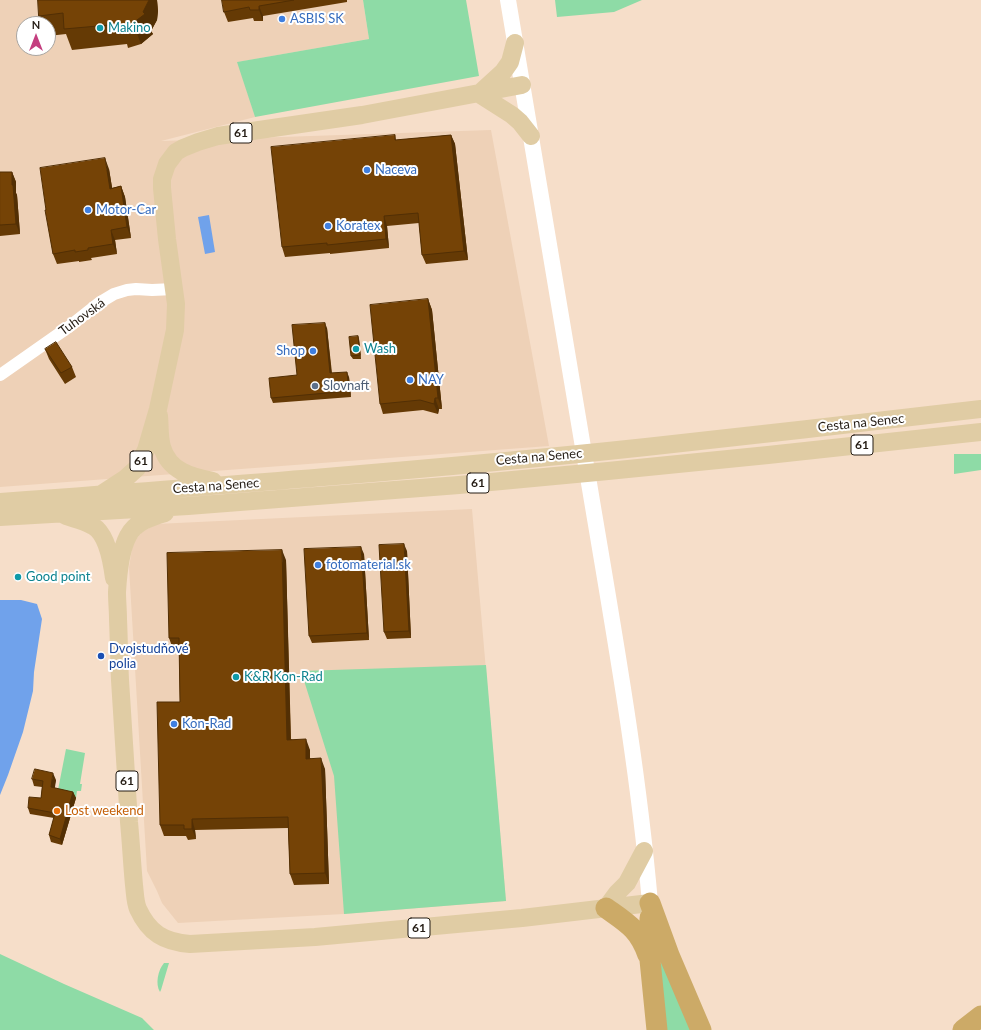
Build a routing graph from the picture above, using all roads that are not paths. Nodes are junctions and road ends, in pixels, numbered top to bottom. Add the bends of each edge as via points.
1 (508, 0) edge
2 (516, 43) junction
3 (522, 85) junction
4 (480, 94) junction
5 (531, 136) junction
6 (174, 289) junction
7 (0, 375) edge
8 (158, 409) junction
9 (981, 409) edge
10 (981, 432) edge
11 (234, 484) junction
12 (100, 494) junction
13 (0, 502) edge
14 (188, 506) junction
15 (57, 513) junction
16 (0, 517) edge
17 (117, 593) junction
18 (644, 851) junction
19 (650, 903) junction
20 (606, 908) junction
21 (650, 960) junction
22 (981, 1016) edge
23 (657, 1030) edge
24 (701, 1030) edge
25 (962, 1030) edge

1 - 2 main road
2 - 3 main road
2 - 4 main road via 510,62 503,72
3 - 4 main road, 61
3 - 5 main road
4 - 5 main road via 508,112
4 - 6 main road, 61 via 362,115 218,136 176,152 167,164 162,179
5 - 18 main road via 617,645
6 - 7 street, Tuhovská via 132,290 114,294
6 - 8 main road, 61 via 175,330
8 - 11 main road, 61 via 162,447 175,468 199,478
8 - 12 main road, 61 via 146,450 137,468
9 - 11 main road, Cesta na Senec / 61 via 645,447
10 - 14 main road, Cesta na Senec / 61 via 608,472
11 - 12 main road, Cesta na Senec / 61
12 - 13 main road, Cesta na Senec / 61
14 - 15 main road, Cesta na Senec / 61
14 - 17 main road, 61 via 139,523 128,535 123,546
15 - 16 main road, Cesta na Senec / 61
15 - 17 main road, 61 via 98,530 111,562
17 - 20 main road, 61 via 122,708 136,901 143,919 158,935 173,942 190,944 307,937
18 - 19 main road
18 - 20 main road via 627,883
19 - 20 main road, 61
19 - 21 highway
19 - 24 highway via 669,956
20 - 21 highway via 629,924 638,934
21 - 23 highway
22 - 25 highway

